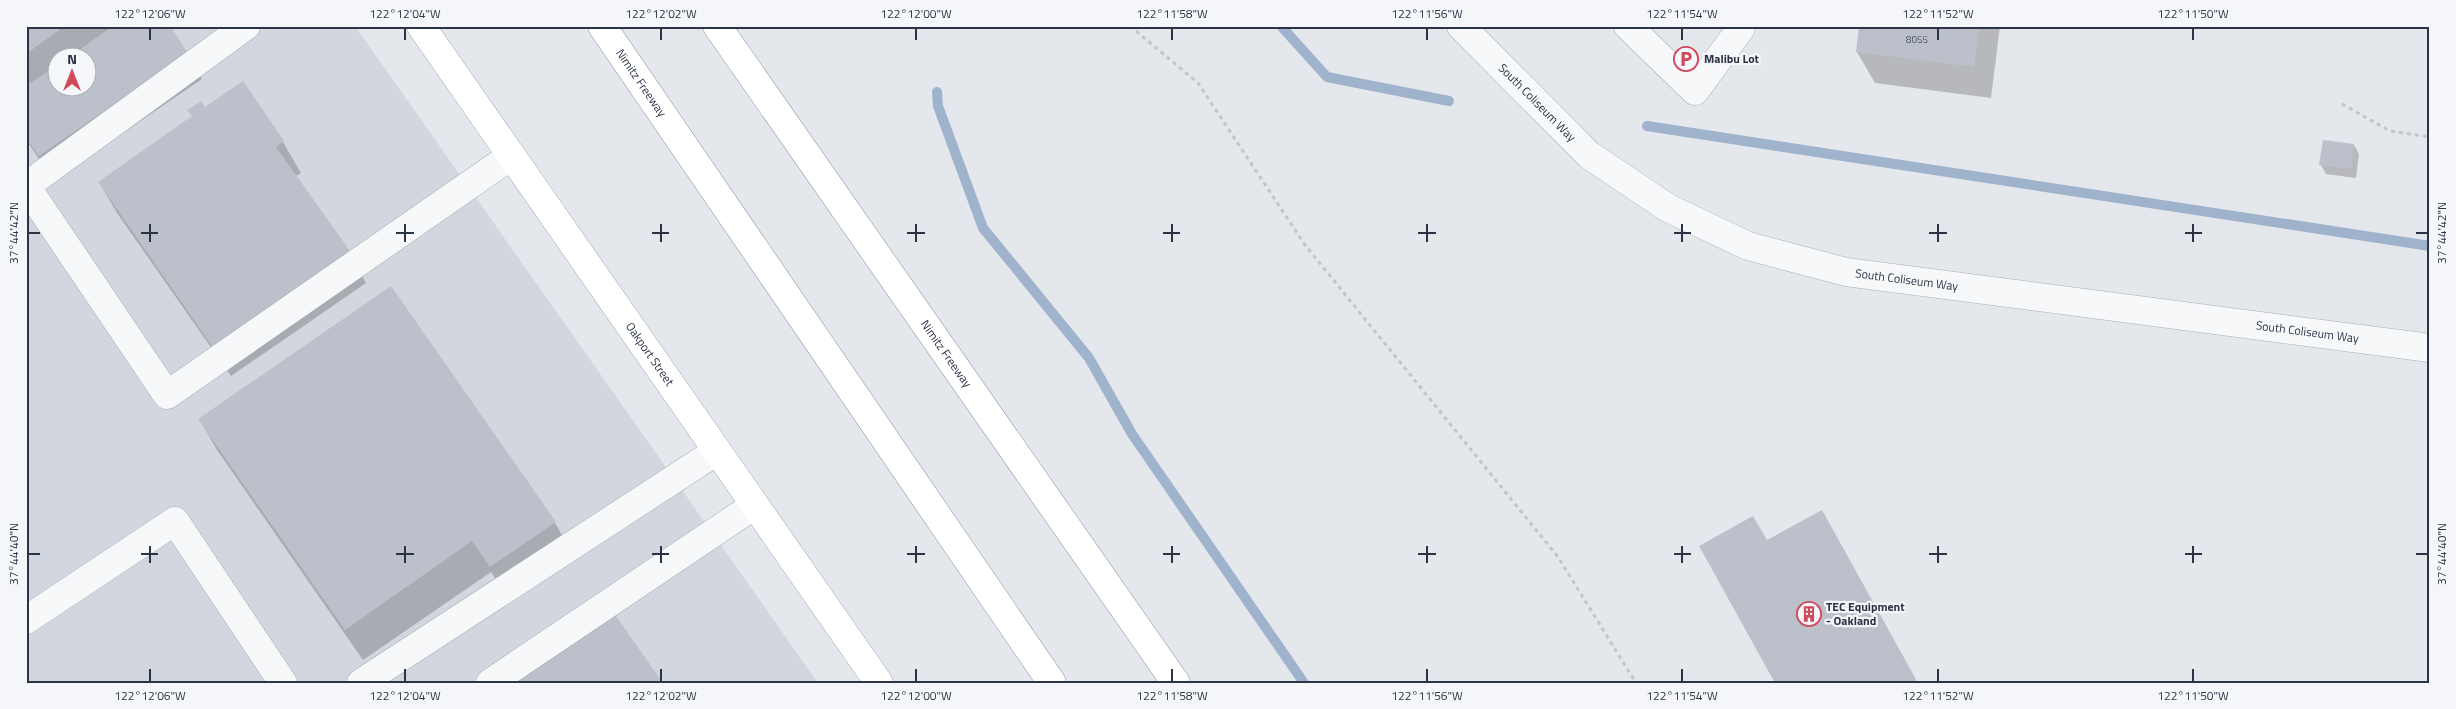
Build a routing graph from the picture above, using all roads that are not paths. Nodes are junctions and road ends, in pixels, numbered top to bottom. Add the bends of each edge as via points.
1 (246, 26) edge
2 (421, 26) edge
3 (602, 26) edge
4 (717, 26) edge
5 (1461, 26) edge
6 (1628, 26) edge
7 (1740, 26) edge
8 (512, 156) junction
9 (26, 186) edge
10 (2430, 348) edge
11 (716, 450) junction
12 (755, 505) junction
13 (26, 620) edge
14 (283, 683) edge
15 (361, 683) edge
16 (490, 683) edge
17 (879, 683) edge
18 (1052, 683) edge
19 (1176, 683) edge

1 - 9 street
2 - 8 main road, Oakport Street
3 - 18 main road, Nimitz Freeway
4 - 19 main road, Nimitz Freeway
5 - 10 street, South Coliseum Way via 1589,155 1668,208 1748,246 1846,272
6 - 7 street via 1694,91
8 - 9 street via 167,395
8 - 11 main road, Oakport Street
11 - 12 main road, Oakport Street
11 - 15 street
12 - 16 street
12 - 17 main road, Oakport Street
13 - 14 street via 175,521

